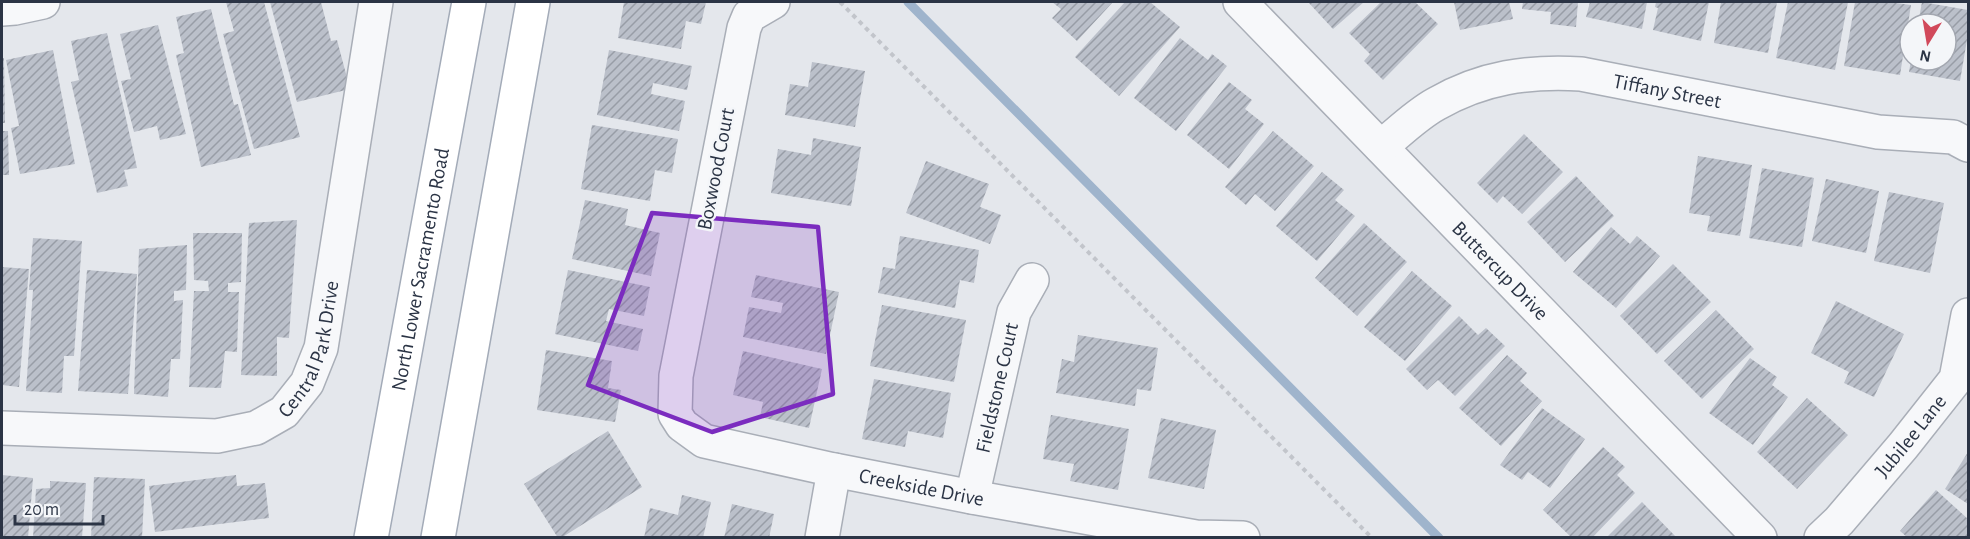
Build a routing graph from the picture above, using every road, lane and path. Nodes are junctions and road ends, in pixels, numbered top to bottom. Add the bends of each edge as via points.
1 (376, 2) edge
2 (469, 2) edge
3 (533, 2) edge
4 (773, 2) edge
5 (840, 2) edge
6 (1240, 2) edge
7 (1968, 145) edge
8 (1381, 147) junction
9 (1032, 280) dead end
10 (1968, 315) edge
11 (681, 351) joint
12 (1962, 382) edge
13 (2, 428) edge
14 (834, 470) junction
15 (972, 497) junction
16 (371, 537) edge
17 (438, 537) edge
18 (822, 537) edge
19 (1244, 537) edge
20 (1372, 537) edge
21 (1760, 537) edge
22 (1821, 537) edge

1 - 13 street, Central Park Drive via 321,348 307,383 284,412 256,428 217,436
2 - 16 main road, North Lower Sacramento Road
3 - 17 main road
4 - 11 street, Boxwood Court via 749,16 744,28
5 - 20 path
6 - 8 street, Buttercup Drive
7 - 8 street, Tiffany Street via 1953,137 1878,132 1581,74 1551,72 1518,74 1482,83 1435,104
8 - 21 street, Buttercup Drive
9 - 15 street, Fieldstone Court via 1014,312
10 - 12 street, Jubilee Lane
11 - 14 street, Creekside Drive via 675,414 682,425 704,441
12 - 22 street, Jubilee Lane
14 - 15 street, Creekside Drive
14 - 18 street
15 - 19 street, Creekside Drive via 1196,537

